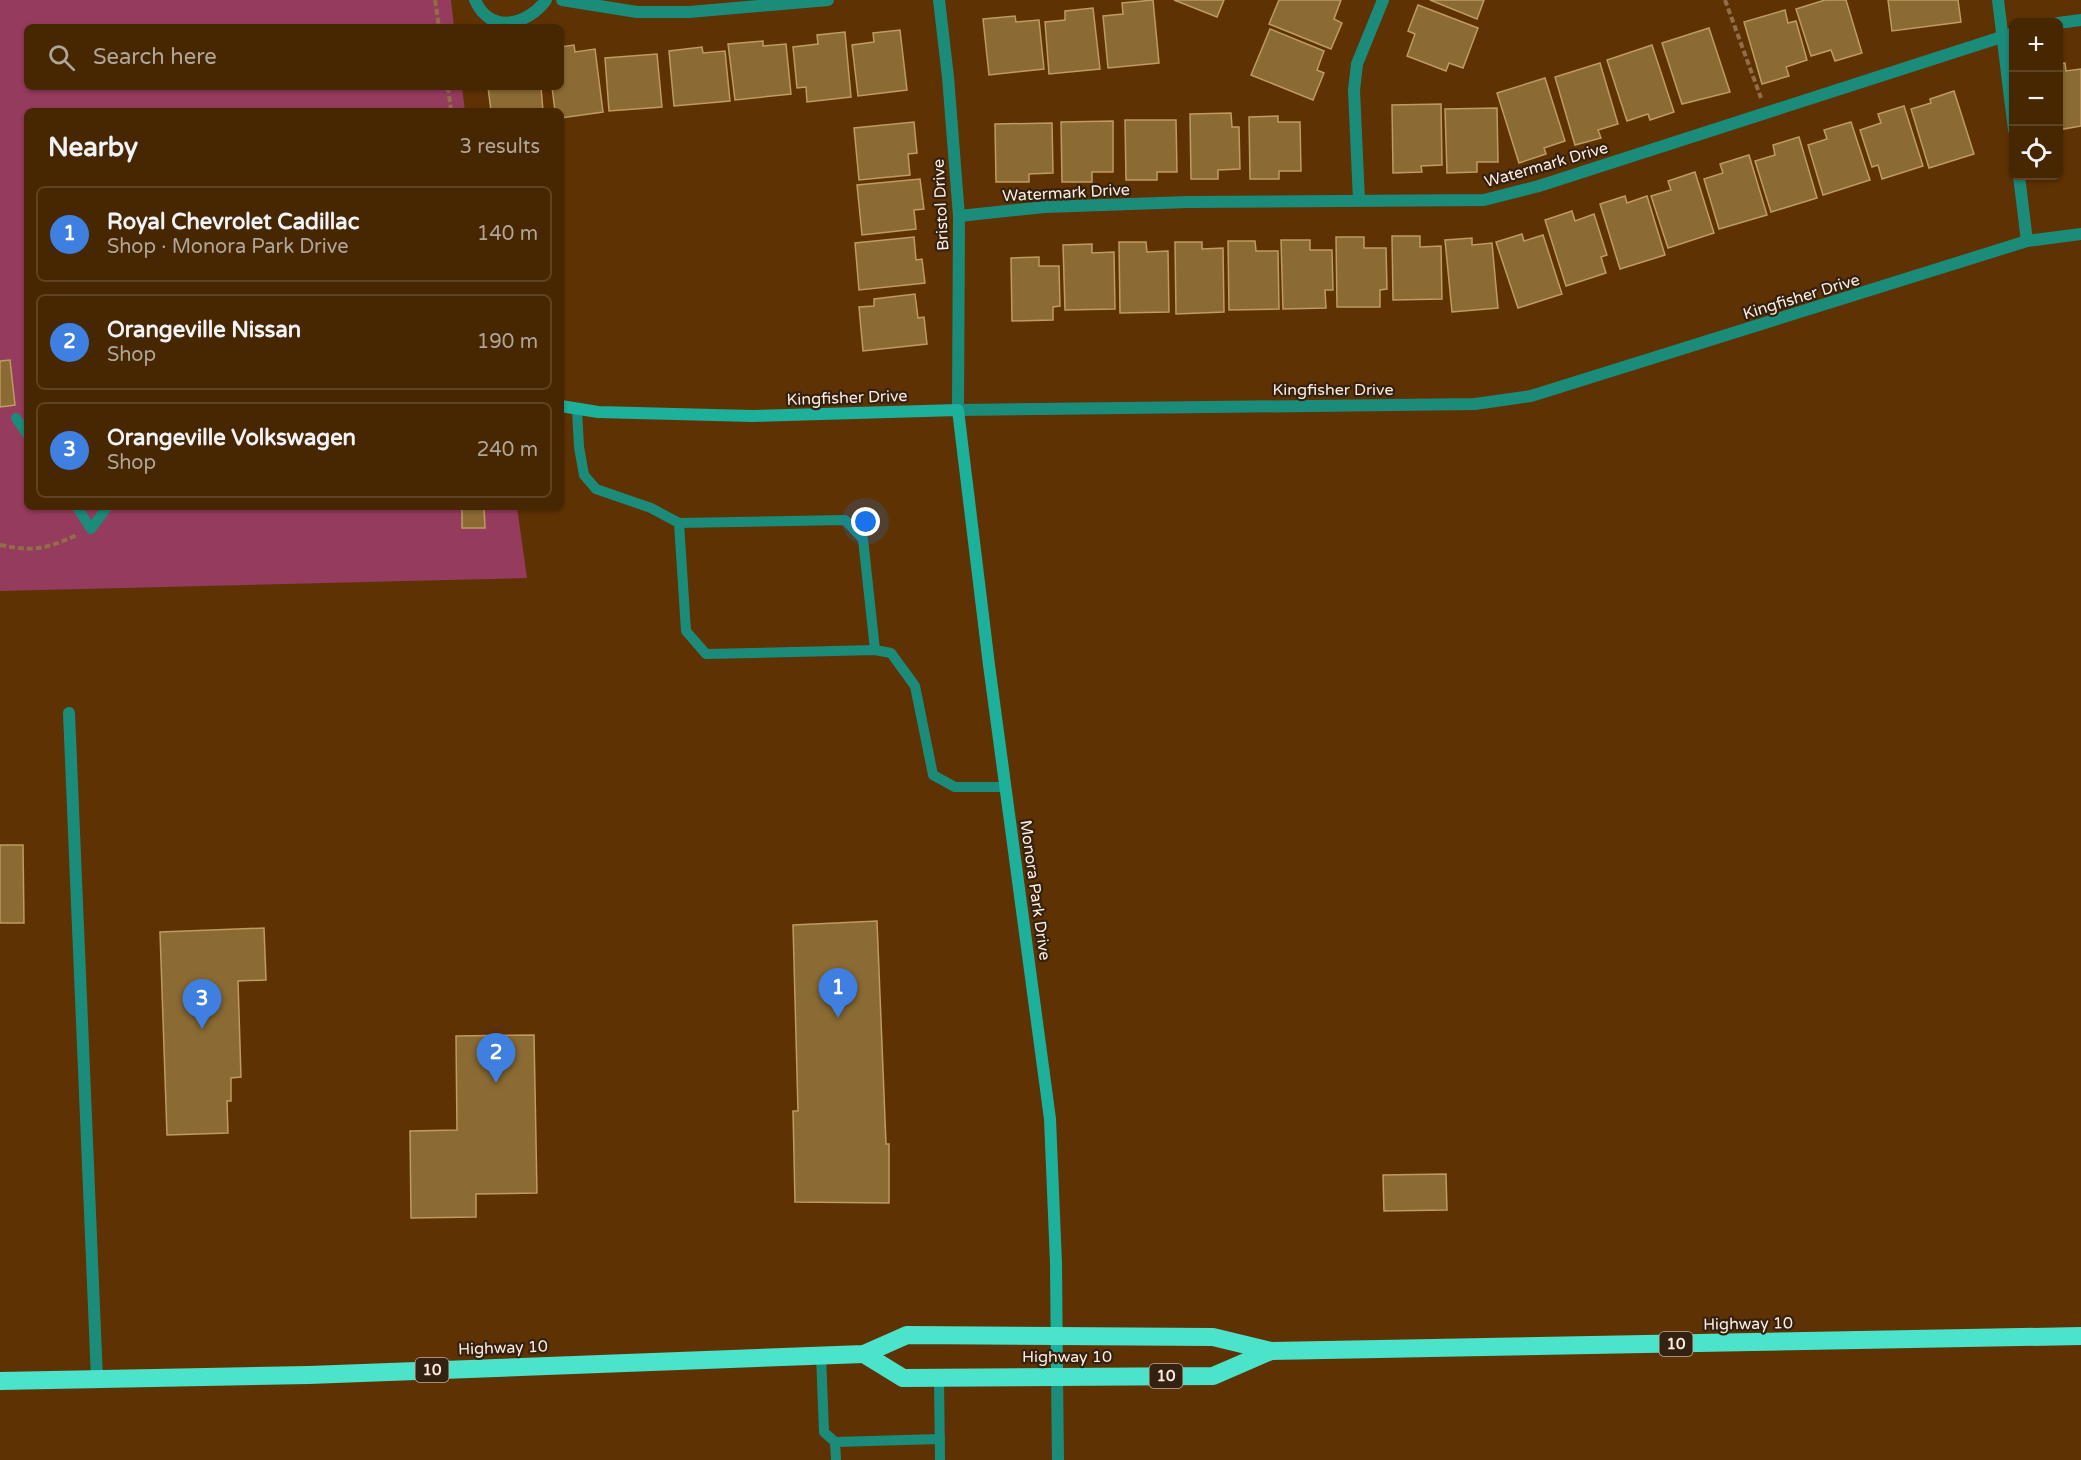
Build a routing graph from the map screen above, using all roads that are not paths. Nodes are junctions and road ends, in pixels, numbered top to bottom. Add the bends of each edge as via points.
1 (475, 0) edge
2 (546, 0) edge
3 (562, 0) edge
4 (828, 0) edge
5 (939, 0) edge
6 (1383, 0) edge
7 (1998, 0) edge
8 (2081, 20) edge
9 (2063, 22) edge
10 (2008, 35) edge
11 (2013, 126) edge
12 (2019, 180) edge
13 (1359, 200) junction
14 (959, 216) junction
15 (2081, 234) edge
16 (2027, 241) junction
17 (564, 407) edge
18 (577, 410) junction
19 (958, 410) junction
20 (16, 418) dead end
21 (24, 430) edge
22 (78, 510) edge
23 (105, 510) edge
24 (679, 523) junction
25 (874, 651) junction
26 (69, 714) dead end
27 (1006, 787) junction
28 (1057, 1336) junction
29 (2081, 1336) edge
30 (1271, 1351) junction
31 (864, 1354) junction
32 (821, 1355) junction
33 (1057, 1376) junction
34 (939, 1377) junction
35 (97, 1379) junction
36 (0, 1381) edge
37 (940, 1439) junction
38 (835, 1442) junction
39 (836, 1460) edge
40 (940, 1460) edge
41 (1058, 1460) edge

1 - 2 street via 485,14 510,23 528,19
3 - 4 street via 637,12 689,12
5 - 14 street, Bristol Drive
6 - 13 street via 1358,64 1354,90
7 - 10 street
8 - 9 street
10 - 11 street
10 - 13 street, Watermark Drive via 1539,186 1484,200
12 - 16 street
13 - 14 street, Watermark Drive via 1045,207
14 - 19 street, Bristol Drive
15 - 16 street, Kingfisher Drive
16 - 19 street, Kingfisher Drive via 1531,396 1475,404
17 - 18 street, Kingfisher Drive
18 - 19 street, Kingfisher Drive via 752,416
18 - 24 lane via 584,475 596,489 651,508
19 - 27 street, Monora Park Drive
20 - 21 lane
22 - 23 lane via 91,529
24 - 25 lane via 846,520 863,539
24 - 25 lane via 686,632 706,654
25 - 27 lane via 891,653 915,686 933,776 955,787
26 - 35 street
27 - 28 street, Monora Park Drive via 1050,1119
28 - 30 highway, Highway 10 / 10 via 1214,1337
28 - 31 highway, Highway 10 / 10 via 907,1335
28 - 33 street, Monora Park Drive
29 - 30 highway, Highway 10 / 10
30 - 33 highway, Highway 10 / 10 via 1213,1376
31 - 32 highway, Highway 10 / 10
31 - 34 highway, Highway 10 / 10 via 903,1378
32 - 35 highway, Highway 10 / 10
32 - 38 lane via 824,1432
33 - 34 highway, Highway 10 / 10
33 - 41 street
34 - 37 lane
35 - 36 highway, Highway 10 / 10
37 - 38 lane
37 - 40 lane
38 - 39 lane

